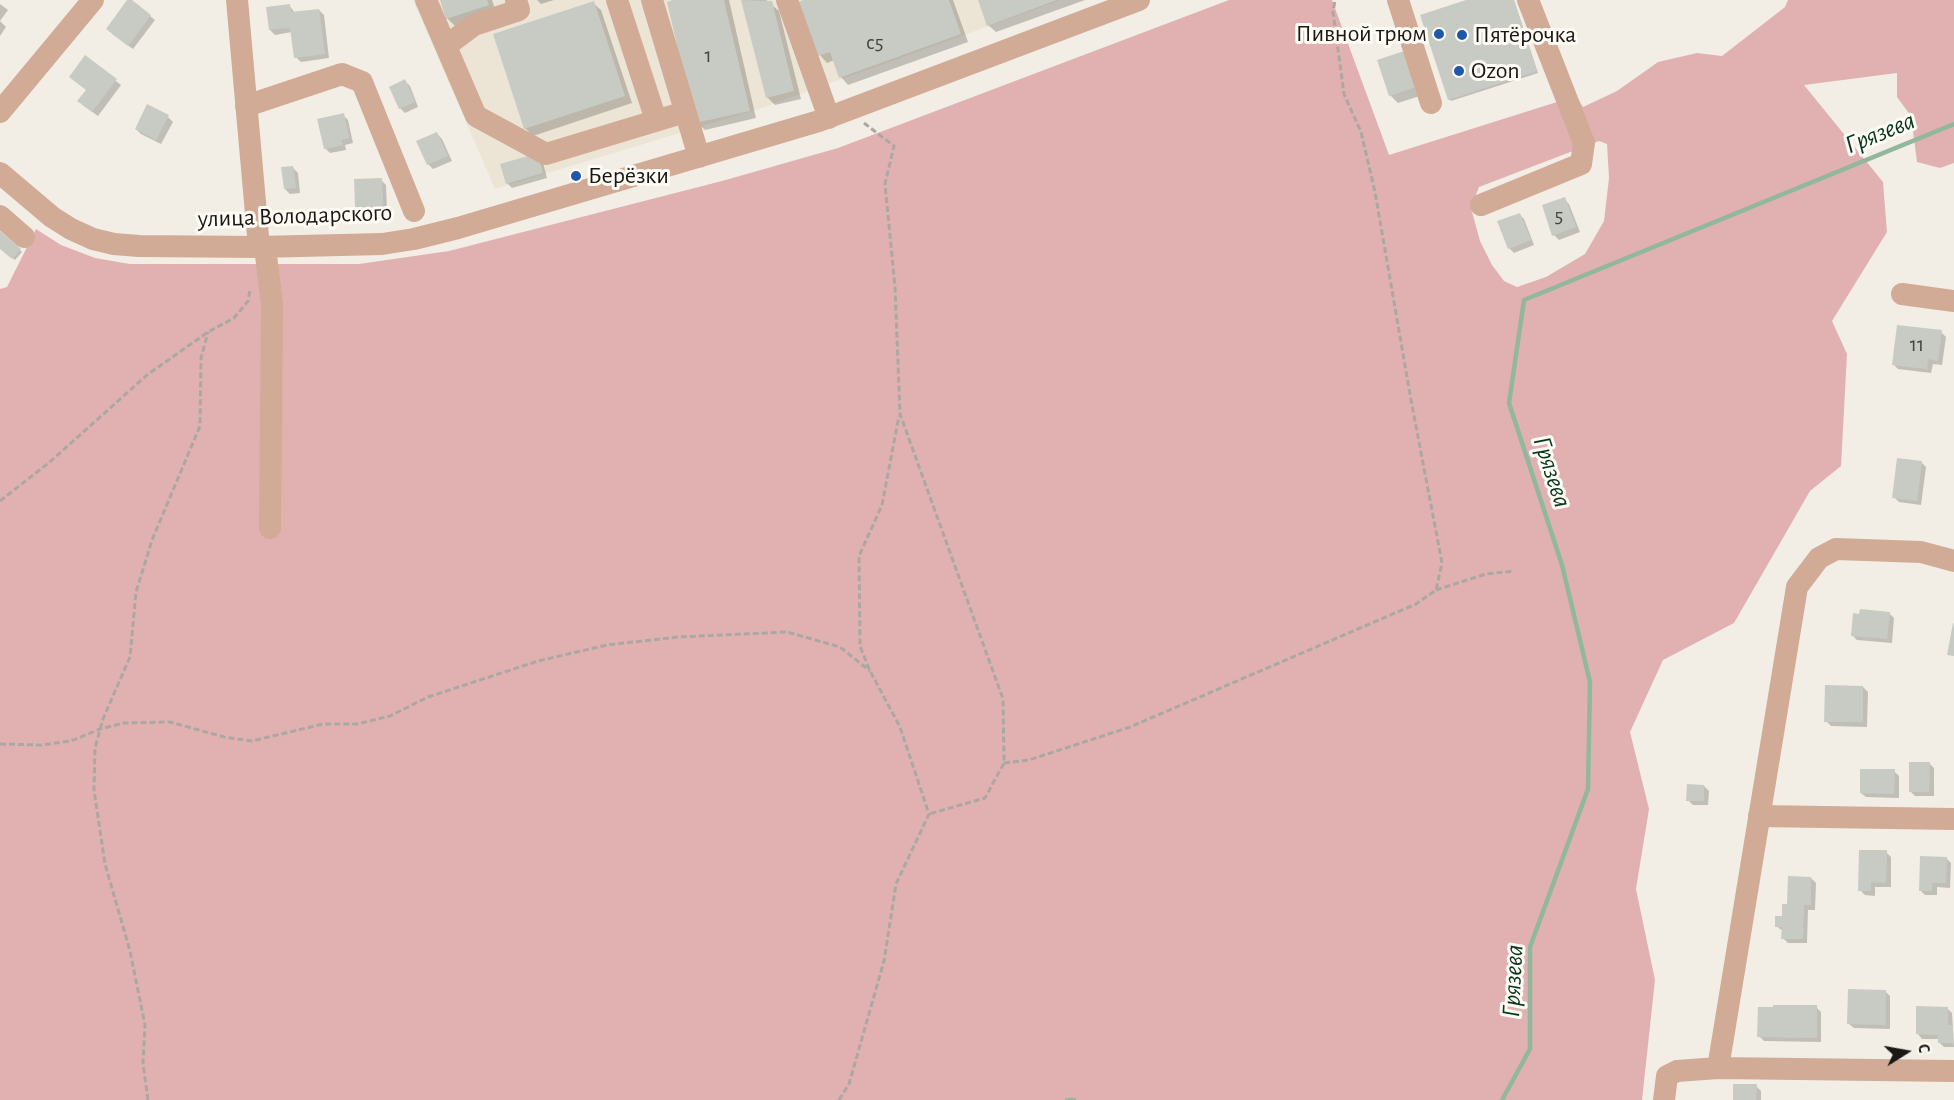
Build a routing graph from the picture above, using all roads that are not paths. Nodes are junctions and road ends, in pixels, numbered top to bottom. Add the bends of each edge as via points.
1 (93, 0) edge
2 (237, 0) edge
3 (426, 0) edge
4 (516, 0) edge
5 (616, 0) edge
6 (652, 0) edge
7 (787, 0) edge
8 (1139, 0) edge
9 (1398, 0) edge
10 (1528, 0) edge
11 (446, 46) junction
12 (1431, 103) dead end
13 (246, 106) junction
14 (0, 112) edge
15 (685, 112) junction
16 (832, 117) junction
17 (656, 120) junction
18 (704, 155) junction
19 (0, 173) edge
20 (1480, 205) dead end
21 (414, 211) dead end
22 (0, 216) edge
23 (24, 237) dead end
24 (262, 247) junction
25 (1902, 294) dead end
26 (1954, 301) edge
27 (270, 528) dead end
28 (1954, 561) edge
29 (1759, 816) junction
30 (1954, 819) edge
31 (1718, 1068) junction
32 (1954, 1071) edge
33 (1664, 1100) edge

1 - 14 street
2 - 13 street
3 - 11 street
4 - 11 street via 519,10 474,25
5 - 17 street
6 - 15 street
7 - 16 street
8 - 16 street, улица Володарского
9 - 12 street
10 - 20 street via 1584,143 1581,164
11 - 17 street via 476,116 546,154
13 - 21 street via 342,74 362,81
13 - 24 street
15 - 17 street
15 - 18 street
16 - 18 street, улица Володарского
18 - 24 street, улица Володарского via 414,239 382,244
19 - 24 street, улица Володарского via 52,217 93,239 139,246
22 - 23 street
24 - 27 street via 273,305
25 - 26 street
28 - 29 street via 1921,552 1836,549 1819,558 1797,587
29 - 30 street
29 - 31 street
31 - 32 street
31 - 33 street via 1677,1071 1667,1076

